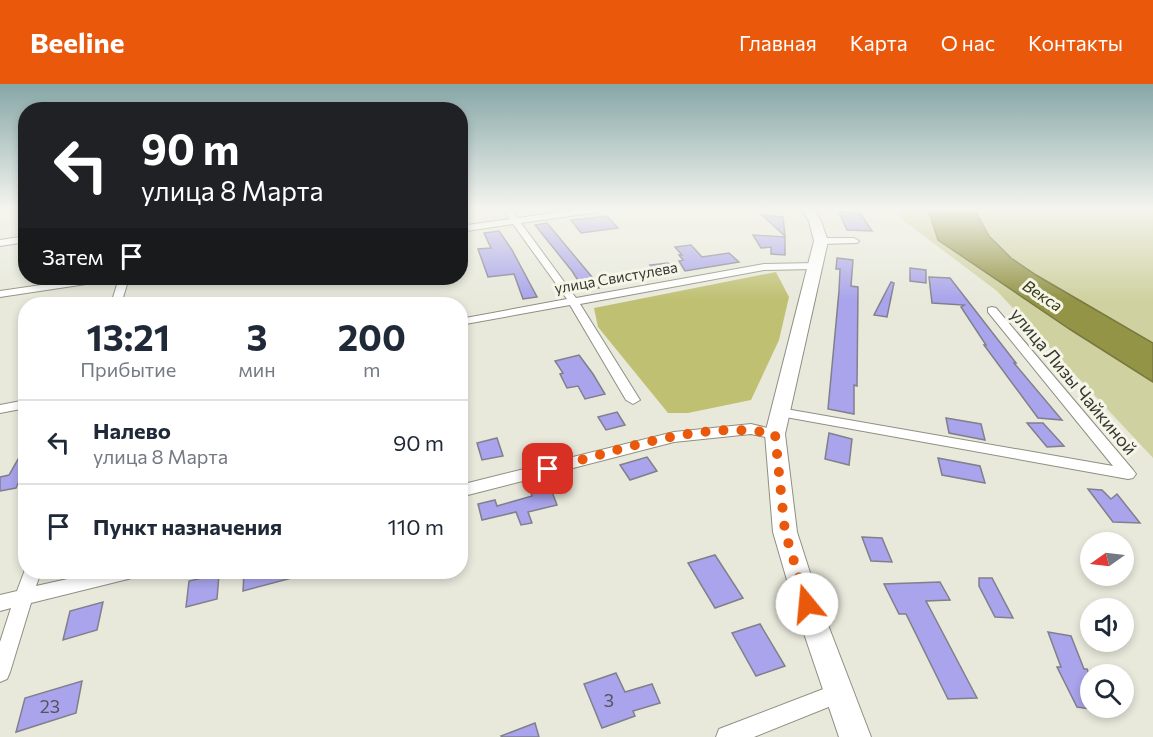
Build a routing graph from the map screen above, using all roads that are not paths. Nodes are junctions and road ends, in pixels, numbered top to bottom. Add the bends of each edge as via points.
1 (529, 239) edge
2 (18, 240) edge
3 (820, 241) joint
4 (854, 241) dead end
5 (0, 243) edge
6 (815, 266) junction
7 (60, 285) edge
8 (0, 294) edge
9 (573, 301) junction
10 (992, 310) dead end
11 (468, 321) edge
12 (633, 400) dead end
13 (18, 406) edge
14 (0, 409) edge
15 (777, 423) junction
16 (468, 489) edge
17 (30, 579) edge
18 (99, 579) edge
19 (24, 597) junction
20 (0, 603) edge
21 (0, 672) edge
22 (839, 693) junction
23 (728, 737) edge
24 (855, 737) edge

1 - 9 street
2 - 5 street
3 - 4 street
3 - 6 main road
6 - 9 street, улица Свистулева via 764,267
6 - 15 main road
7 - 8 street
9 - 11 street, улица Свистулева
9 - 12 street
10 - 15 street, улица Лизы Чайкиной via 1128,474
13 - 14 street
15 - 16 street via 674,437
15 - 22 main road via 785,532
17 - 19 street
18 - 19 street
19 - 20 street
19 - 21 street
22 - 23 street
22 - 24 main road

